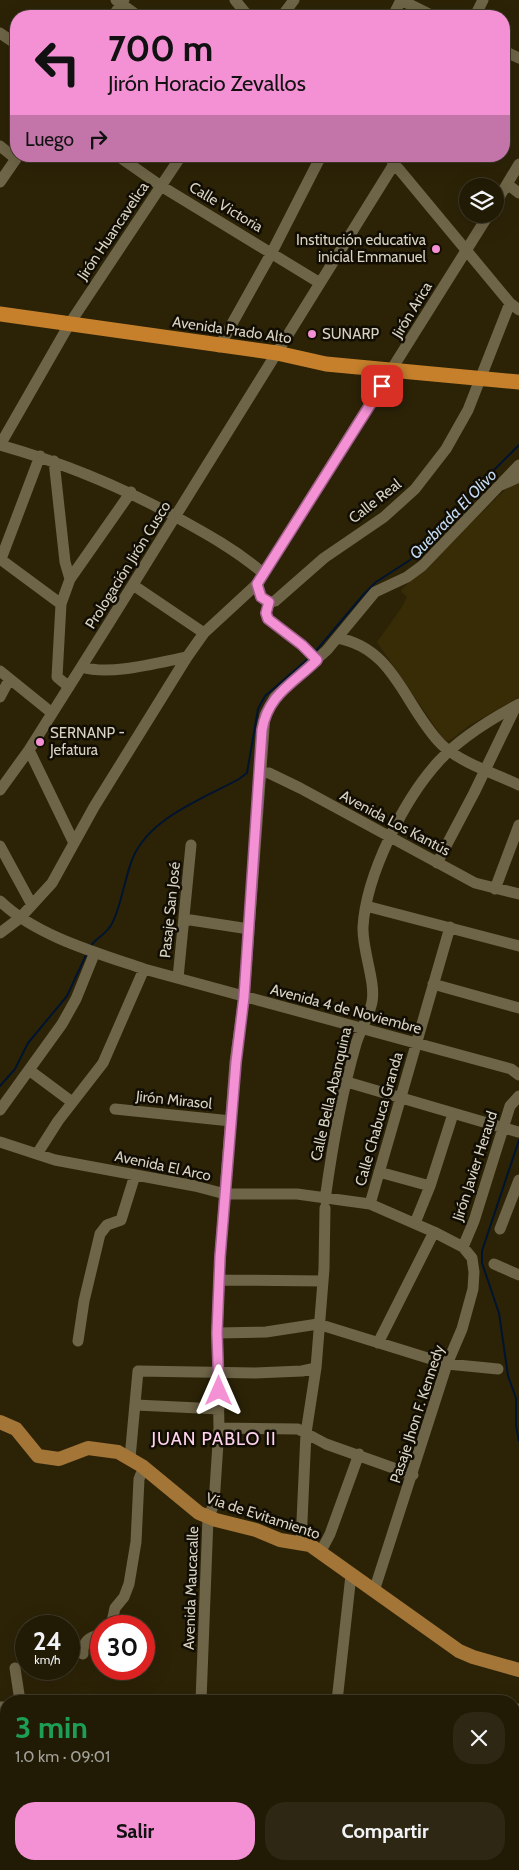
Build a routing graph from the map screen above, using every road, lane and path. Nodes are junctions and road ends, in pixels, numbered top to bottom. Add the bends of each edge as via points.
1 (235, 0) edge
2 (401, 0) edge
3 (120, 1) edge
4 (131, 10) edge
5 (243, 10) edge
6 (421, 10) edge
7 (14, 162) edge
8 (127, 162) edge
9 (177, 162) edge
10 (318, 162) edge
11 (392, 162) edge
12 (397, 162) edge
13 (519, 164) edge
14 (0, 182) edge
15 (507, 184) junction
16 (161, 186) junction
17 (504, 189) edge
18 (519, 193) edge
19 (483, 223) edge
20 (466, 250) junction
21 (272, 252) junction
22 (320, 283) junction
23 (514, 306) edge
24 (0, 314) edge
25 (70, 323) junction
26 (219, 347) junction
27 (277, 353) junction
28 (392, 371) junction
29 (481, 378) junction
30 (519, 382) edge
31 (0, 445) edge
32 (40, 456) junction
33 (54, 461) junction
34 (519, 465) edge
35 (519, 477) edge
36 (500, 485) junction
37 (131, 492) junction
38 (176, 517) junction
39 (0, 559) edge
40 (263, 573) junction
41 (70, 579) junction
42 (257, 584) junction
43 (133, 586) junction
44 (269, 602) junction
45 (61, 604) junction
46 (204, 633) junction
47 (337, 638) junction
48 (187, 656) junction
49 (313, 657) junction
50 (82, 667) junction
51 (0, 671) edge
52 (9, 680) junction
53 (69, 687) junction
54 (0, 697) edge
55 (517, 705) edge
56 (52, 713) junction
57 (29, 750) junction
58 (450, 750) junction
59 (485, 769) junction
60 (260, 772) junction
61 (519, 785) edge
62 (0, 790) edge
63 (519, 825) edge
64 (391, 838) junction
65 (74, 843) junction
66 (191, 845) dead end
67 (0, 846) edge
68 (437, 863) junction
69 (495, 889) junction
70 (519, 894) edge
71 (0, 901) edge
72 (32, 905) junction
73 (366, 906) junction
74 (20, 918) junction
75 (184, 919) junction
76 (450, 927) junction
77 (249, 929) junction
78 (0, 933) edge
79 (519, 946) edge
80 (90, 950) junction
81 (144, 969) junction
82 (178, 978) junction
83 (433, 984) junction
84 (244, 997) junction
85 (519, 1008) edge
86 (361, 1029) junction
87 (416, 1044) junction
88 (28, 1070) junction
89 (519, 1075) edge
90 (347, 1082) junction
91 (519, 1096) edge
92 (400, 1099) junction
93 (72, 1102) junction
94 (115, 1109) dead end
95 (0, 1110) edge
96 (452, 1114) junction
97 (231, 1121) junction
98 (503, 1128) junction
99 (518, 1132) dead end
100 (0, 1142) edge
101 (37, 1154) junction
102 (380, 1172) junction
103 (134, 1175) junction
104 (519, 1180) edge
105 (430, 1186) junction
106 (224, 1194) junction
107 (325, 1204) junction
108 (370, 1204) junction
109 (416, 1223) junction
110 (500, 1229) dead end
111 (434, 1232) junction
112 (463, 1247) junction
113 (494, 1264) dead end
114 (519, 1275) edge
115 (220, 1280) junction
116 (323, 1281) junction
117 (318, 1324) junction
118 (217, 1333) junction
119 (78, 1341) dead end
120 (378, 1343) junction
121 (447, 1364) junction
122 (316, 1368) junction
123 (498, 1369) dead end
124 (220, 1373) junction
125 (136, 1405) junction
126 (219, 1409) junction
127 (0, 1422) edge
128 (219, 1428) junction
129 (306, 1433) junction
130 (359, 1454) junction
131 (130, 1458) junction
132 (147, 1470) junction
133 (413, 1475) junction
134 (208, 1518) junction
135 (301, 1543) junction
136 (321, 1550) junction
137 (351, 1575) junction
138 (374, 1591) junction
139 (113, 1615) edge
140 (90, 1638) edge
141 (83, 1654) dead end
142 (519, 1670) edge
143 (17, 1680) edge
144 (19, 1695) edge
145 (201, 1695) edge
146 (338, 1695) edge

1 - 5 street
2 - 6 street
3 - 4 street
7 - 14 street
8 - 16 street, Calle Victoria
9 - 16 street, Jirón Huancavelica
10 - 21 street
11 - 22 street, Prologación Jirón Cusco
12 - 20 street
13 - 15 street
15 - 17 street
15 - 18 street
16 - 21 street, Calle Victoria
16 - 25 street, Jirón Huancavelica
19 - 20 street, Jirón Arica
20 - 23 street
20 - 28 street, Jirón Arica
21 - 22 street, Calle Victoria
21 - 26 street
22 - 27 street, Prologación Jirón Cusco
23 - 29 street, Calle Real
24 - 25 highway, Avenida Prado Alto
25 - 26 highway, Avenida Prado Alto
25 - 31 street, Jirón Huancavelica
26 - 27 highway, Avenida Prado Alto
27 - 28 highway, Avenida Prado Alto via 326,364
27 - 38 street, Prologación Jirón Cusco
28 - 29 highway, Avenida Prado Alto
28 - 40 street, Jirón Arica
29 - 30 highway, Avenida Prado Alto
29 - 44 street, Calle Real via 446,449 414,489 384,517 324,558 286,592
31 - 32 street
32 - 33 street
32 - 39 street
33 - 37 street
33 - 41 street via 65,562
34 - 36 street, Avenida Maucacalle
35 - 36 street
36 - 47 street, Avenida Maucacalle via 418,570 375,592
37 - 38 street
37 - 41 street
38 - 40 street via 240,554
38 - 43 street, Prologación Jirón Cusco
39 - 45 street
40 - 42 street, Jirón Arica
41 - 45 street
42 - 44 street via 261,597
42 - 46 street, Jirón Arica
43 - 46 street
43 - 50 street, Prologación Jirón Cusco
44 - 49 street via 268,619
45 - 53 street via 57,677
46 - 48 street, Jirón Arica
47 - 49 street, Avenida Maucacalle
47 - 58 street via 358,643 376,654 424,723
48 - 50 street via 114,669 93,671
48 - 65 street, Jirón Arica
49 - 60 street, Avenida Maucacalle via 267,710 262,730
50 - 53 street, Prologación Jirón Cusco
51 - 52 street
52 - 54 street
52 - 56 street
53 - 56 street, Prologación Jirón Cusco
55 - 58 street, Calle Bella Abanquina via 478,728
55 - 59 street
56 - 57 street, Prologación Jirón Cusco
57 - 62 street, Prologación Jirón Cusco
57 - 65 street
58 - 59 street
58 - 64 street, Calle Bella Abanquina via 417,791
59 - 61 street
59 - 68 street
60 - 64 street, Avenida Los Kantús via 284,780
60 - 77 street, Avenida Maucacalle
63 - 69 street
64 - 68 street, Avenida Los Kantús
64 - 73 street, Calle Bella Abanquina via 374,874
65 - 72 street, Jirón Arica via 52,883
66 - 75 street, Pasaje San José
67 - 72 street
68 - 69 street, Avenida Los Kantús via 475,883
69 - 70 street, Avenida Los Kantús
71 - 74 street, Avenida 4 de Noviembre
72 - 74 street, Jirón Arica
73 - 76 street
73 - 86 street, Calle Bella Abanquina via 364,940 373,996
74 - 78 street, Jirón Arica
74 - 80 street, Avenida 4 de Noviembre
75 - 77 street
75 - 82 street, Pasaje San José
76 - 79 street
76 - 83 street, Calle Chabuca Granda
77 - 84 street, Avenida Maucacalle
80 - 81 street, Avenida 4 de Noviembre
80 - 88 street via 76,998 62,1024
81 - 82 street, Avenida 4 de Noviembre
81 - 93 street via 103,1063
82 - 84 street, Avenida 4 de Noviembre
83 - 85 street
83 - 87 street, Calle Chabuca Granda
84 - 86 street, Avenida 4 de Noviembre
84 - 97 street, Avenida Maucacalle
86 - 87 street, Avenida 4 de Noviembre
86 - 90 street, Calle Bella Abanquina
87 - 89 street, Avenida 4 de Noviembre via 511,1069
87 - 92 street, Calle Chabuca Granda
88 - 93 street
88 - 95 street
90 - 92 street
90 - 107 street, Calle Bella Abanquina via 332,1150
91 - 98 street, Jirón Javier Heraud via 510,1106
92 - 96 street
92 - 102 street, Calle Chabuca Granda
93 - 101 street
94 - 97 street, Jirón Mirasol
96 - 98 street
96 - 105 street
97 - 106 street, Avenida Maucacalle
98 - 99 street
98 - 112 street, Jirón Javier Heraud
100 - 101 street, Avenida El Arco
101 - 103 street, Avenida El Arco
102 - 105 street
102 - 108 street, Calle Chabuca Granda
103 - 106 street, Avenida El Arco
103 - 119 street via 121,1220 107,1225 100,1234
104 - 110 street
105 - 109 street
106 - 107 street, Avenida El Arco via 297,1194
106 - 115 street, Avenida Maucacalle
107 - 108 street, Avenida El Arco
107 - 116 street, Calle Bella Abanquina
108 - 109 street, Avenida El Arco
109 - 111 street, Avenida El Arco
111 - 112 street, Avenida El Arco
111 - 120 street
112 - 121 street, Pasaje Jhon F. Kennedy via 472,1258 473,1289 462,1329
113 - 114 street
115 - 116 street
115 - 118 street, Avenida Maucacalle
116 - 117 street, Calle Bella Abanquina
117 - 118 street via 266,1332
117 - 120 street
117 - 122 street, Calle Bella Abanquina
118 - 124 street, Avenida Maucacalle
120 - 121 street
121 - 123 street
121 - 133 street, Pasaje Jhon F. Kennedy
122 - 124 street
122 - 129 street, Calle Bella Abanquina
124 - 125 street via 138,1371
124 - 126 street, Avenida Maucacalle
125 - 126 street
125 - 131 street
126 - 128 street, Avenida Maucacalle
127 - 131 main road, Vía de Evitamiento via 16,1429 38,1456 45,1459 59,1459 77,1451 97,1448
128 - 129 street via 298,1429
128 - 134 street, Avenida Maucacalle via 214,1504
129 - 130 street via 326,1444
129 - 135 street, Calle Bella Abanquina
130 - 133 street
130 - 136 street
131 - 132 main road, Vía de Evitamiento
132 - 134 main road, Vía de Evitamiento via 173,1494
132 - 139 street via 138,1479 136,1542 129,1584
133 - 138 street, Pasaje Jhon F. Kennedy
134 - 135 main road, Vía de Evitamiento via 256,1530 280,1540
134 - 145 street, Avenida Maucacalle
135 - 136 main road, Vía de Evitamiento
136 - 137 main road, Vía de Evitamiento
137 - 138 main road, Vía de Evitamiento
137 - 146 street
138 - 142 main road, Vía de Evitamiento via 459,1651
140 - 141 street via 84,1645
143 - 144 street

